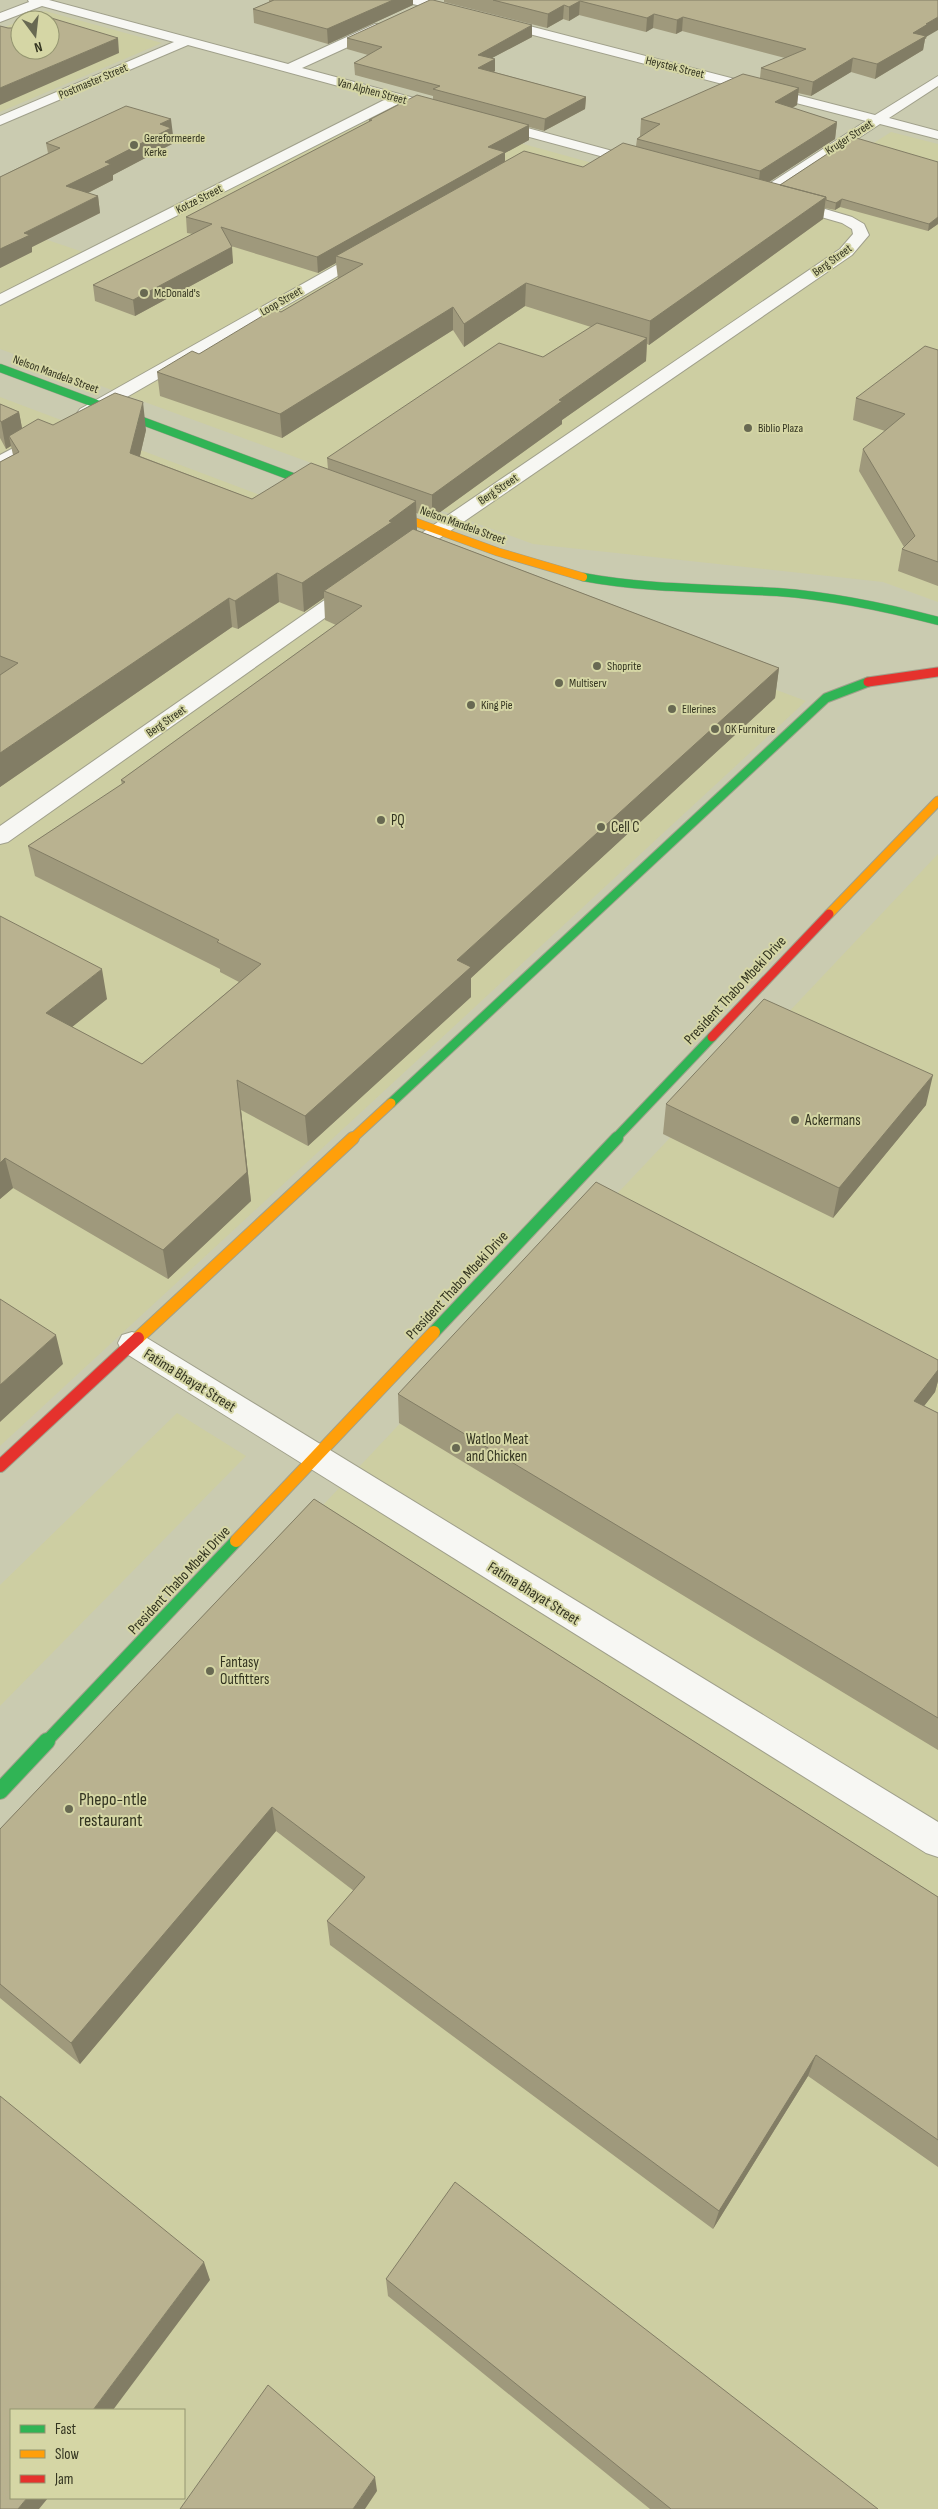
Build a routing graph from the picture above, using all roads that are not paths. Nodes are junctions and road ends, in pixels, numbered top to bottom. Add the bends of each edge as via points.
1 (37, 1) edge
2 (433, 2) edge
3 (412, 6) edge
4 (0, 18) edge
5 (395, 20) edge
6 (187, 42) junction
7 (290, 69) junction
8 (938, 80) edge
9 (398, 98) junction
10 (453, 112) edge
11 (877, 119) junction
12 (481, 120) edge
13 (0, 121) edge
14 (938, 134) edge
15 (564, 142) junction
16 (547, 151) dead end
17 (657, 168) edge
18 (827, 214) joint
19 (388, 241) edge
20 (0, 300) edge
21 (0, 368) edge
22 (100, 405) junction
23 (75, 419) edge
24 (58, 429) edge
25 (0, 462) edge
26 (337, 494) edge
27 (374, 507) edge
28 (437, 530) junction
29 (397, 559) edge
30 (372, 576) edge
31 (938, 621) edge
32 (938, 672) edge
33 (938, 801) edge
34 (0, 838) edge
35 (132, 1343) junction
36 (315, 1458) junction
37 (0, 1466) edge
38 (0, 1791) edge
39 (938, 1841) edge

1 - 4 street
1 - 6 street, Van Alphen Street
2 - 3 street
2 - 11 street, Heystek Street
5 - 7 street
6 - 7 street, Van Alphen Street
6 - 13 street, Postmaster Street
7 - 9 street, Van Alphen Street
8 - 11 street, Kruger Street
9 - 10 street, Van Alphen Street
9 - 20 street, Kotze Street
11 - 14 street, Heystek Street
11 - 18 street, Kruger Street via 756,194
12 - 15 street
15 - 16 street
15 - 17 street
18 - 28 street, Berg Street via 859,227 861,235 846,252
19 - 22 street, Loop Street
21 - 22 street, Nelson Mandela Street
22 - 23 street, Loop Street
22 - 26 street, Nelson Mandela Street
24 - 25 street
27 - 28 street, Nelson Mandela Street
28 - 29 street, Berg Street
28 - 31 street, Nelson Mandela Street via 549,570 617,583 830,598 873,604
30 - 34 street, Berg Street
32 - 35 street via 864,683 826,698
33 - 36 street, President Thabo Mbeki Drive
35 - 36 street, Fatima Bhayat Street
35 - 37 street
36 - 38 street, President Thabo Mbeki Drive
36 - 39 street, Fatima Bhayat Street

